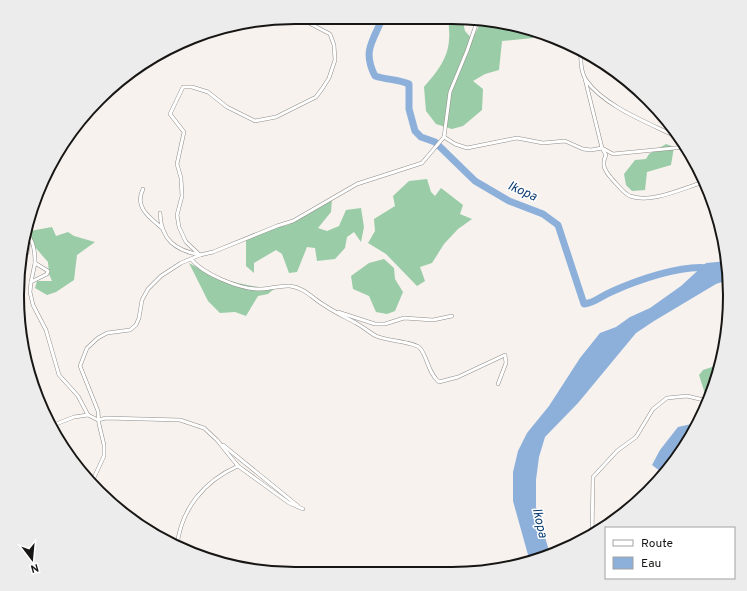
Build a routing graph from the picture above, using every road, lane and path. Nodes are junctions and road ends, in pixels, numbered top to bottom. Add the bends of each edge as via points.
1 (311, 24) edge
2 (476, 25) edge
3 (582, 57) edge
4 (585, 80) junction
5 (669, 133) edge
6 (444, 137) junction
7 (602, 148) junction
8 (679, 148) edge
9 (699, 184) edge
10 (143, 189) dead end
11 (160, 212) dead end
12 (163, 229) junction
13 (30, 238) edge
14 (200, 255) junction
15 (191, 259) junction
16 (35, 263) junction
17 (31, 282) junction
18 (335, 311) junction
19 (452, 316) dead end
20 (498, 384) dead end
21 (702, 400) edge
22 (88, 415) junction
23 (98, 420) junction
24 (56, 424) edge
25 (217, 440) junction
26 (238, 466) junction
27 (94, 478) edge
28 (592, 528) edge
29 (177, 540) edge

1 - 14 street via 330,34 336,60 329,78 316,97 276,117 255,121 227,108 208,92 183,87 170,114 184,132 177,164 182,196 177,215 179,227 186,242
2 - 6 street via 450,92
3 - 4 street
4 - 5 street via 612,104
4 - 7 street
6 - 7 street via 467,148 517,138 543,142 565,141 591,150
6 - 14 street via 422,163 356,184 293,221
7 - 8 street via 613,154
7 - 9 street via 606,155 603,162 605,170 629,196 656,197
10 - 12 street via 140,196 141,207
11 - 12 street
12 - 14 street via 177,248
13 - 16 street via 35,250
14 - 15 street
15 - 18 street via 207,272 238,285 256,289 290,286 298,288
15 - 23 street via 161,276 148,289 142,300 136,325 130,330 107,334 87,348 80,366 98,411
16 - 17 street
16 - 17 street via 48,271
17 - 22 street via 33,305 46,330 59,375 78,396
18 - 19 street via 374,324 385,324 404,318 433,320
18 - 20 street via 384,340 407,343 420,348 428,367 439,382 458,377 505,355 506,362
21 - 28 street via 687,396 667,398 654,409 636,437 617,451 593,477
22 - 23 street
22 - 24 street
23 - 25 street via 180,420 204,428
23 - 27 street via 104,456
25 - 26 street
25 - 26 street via 303,509 289,503
26 - 29 street via 212,480 190,505

